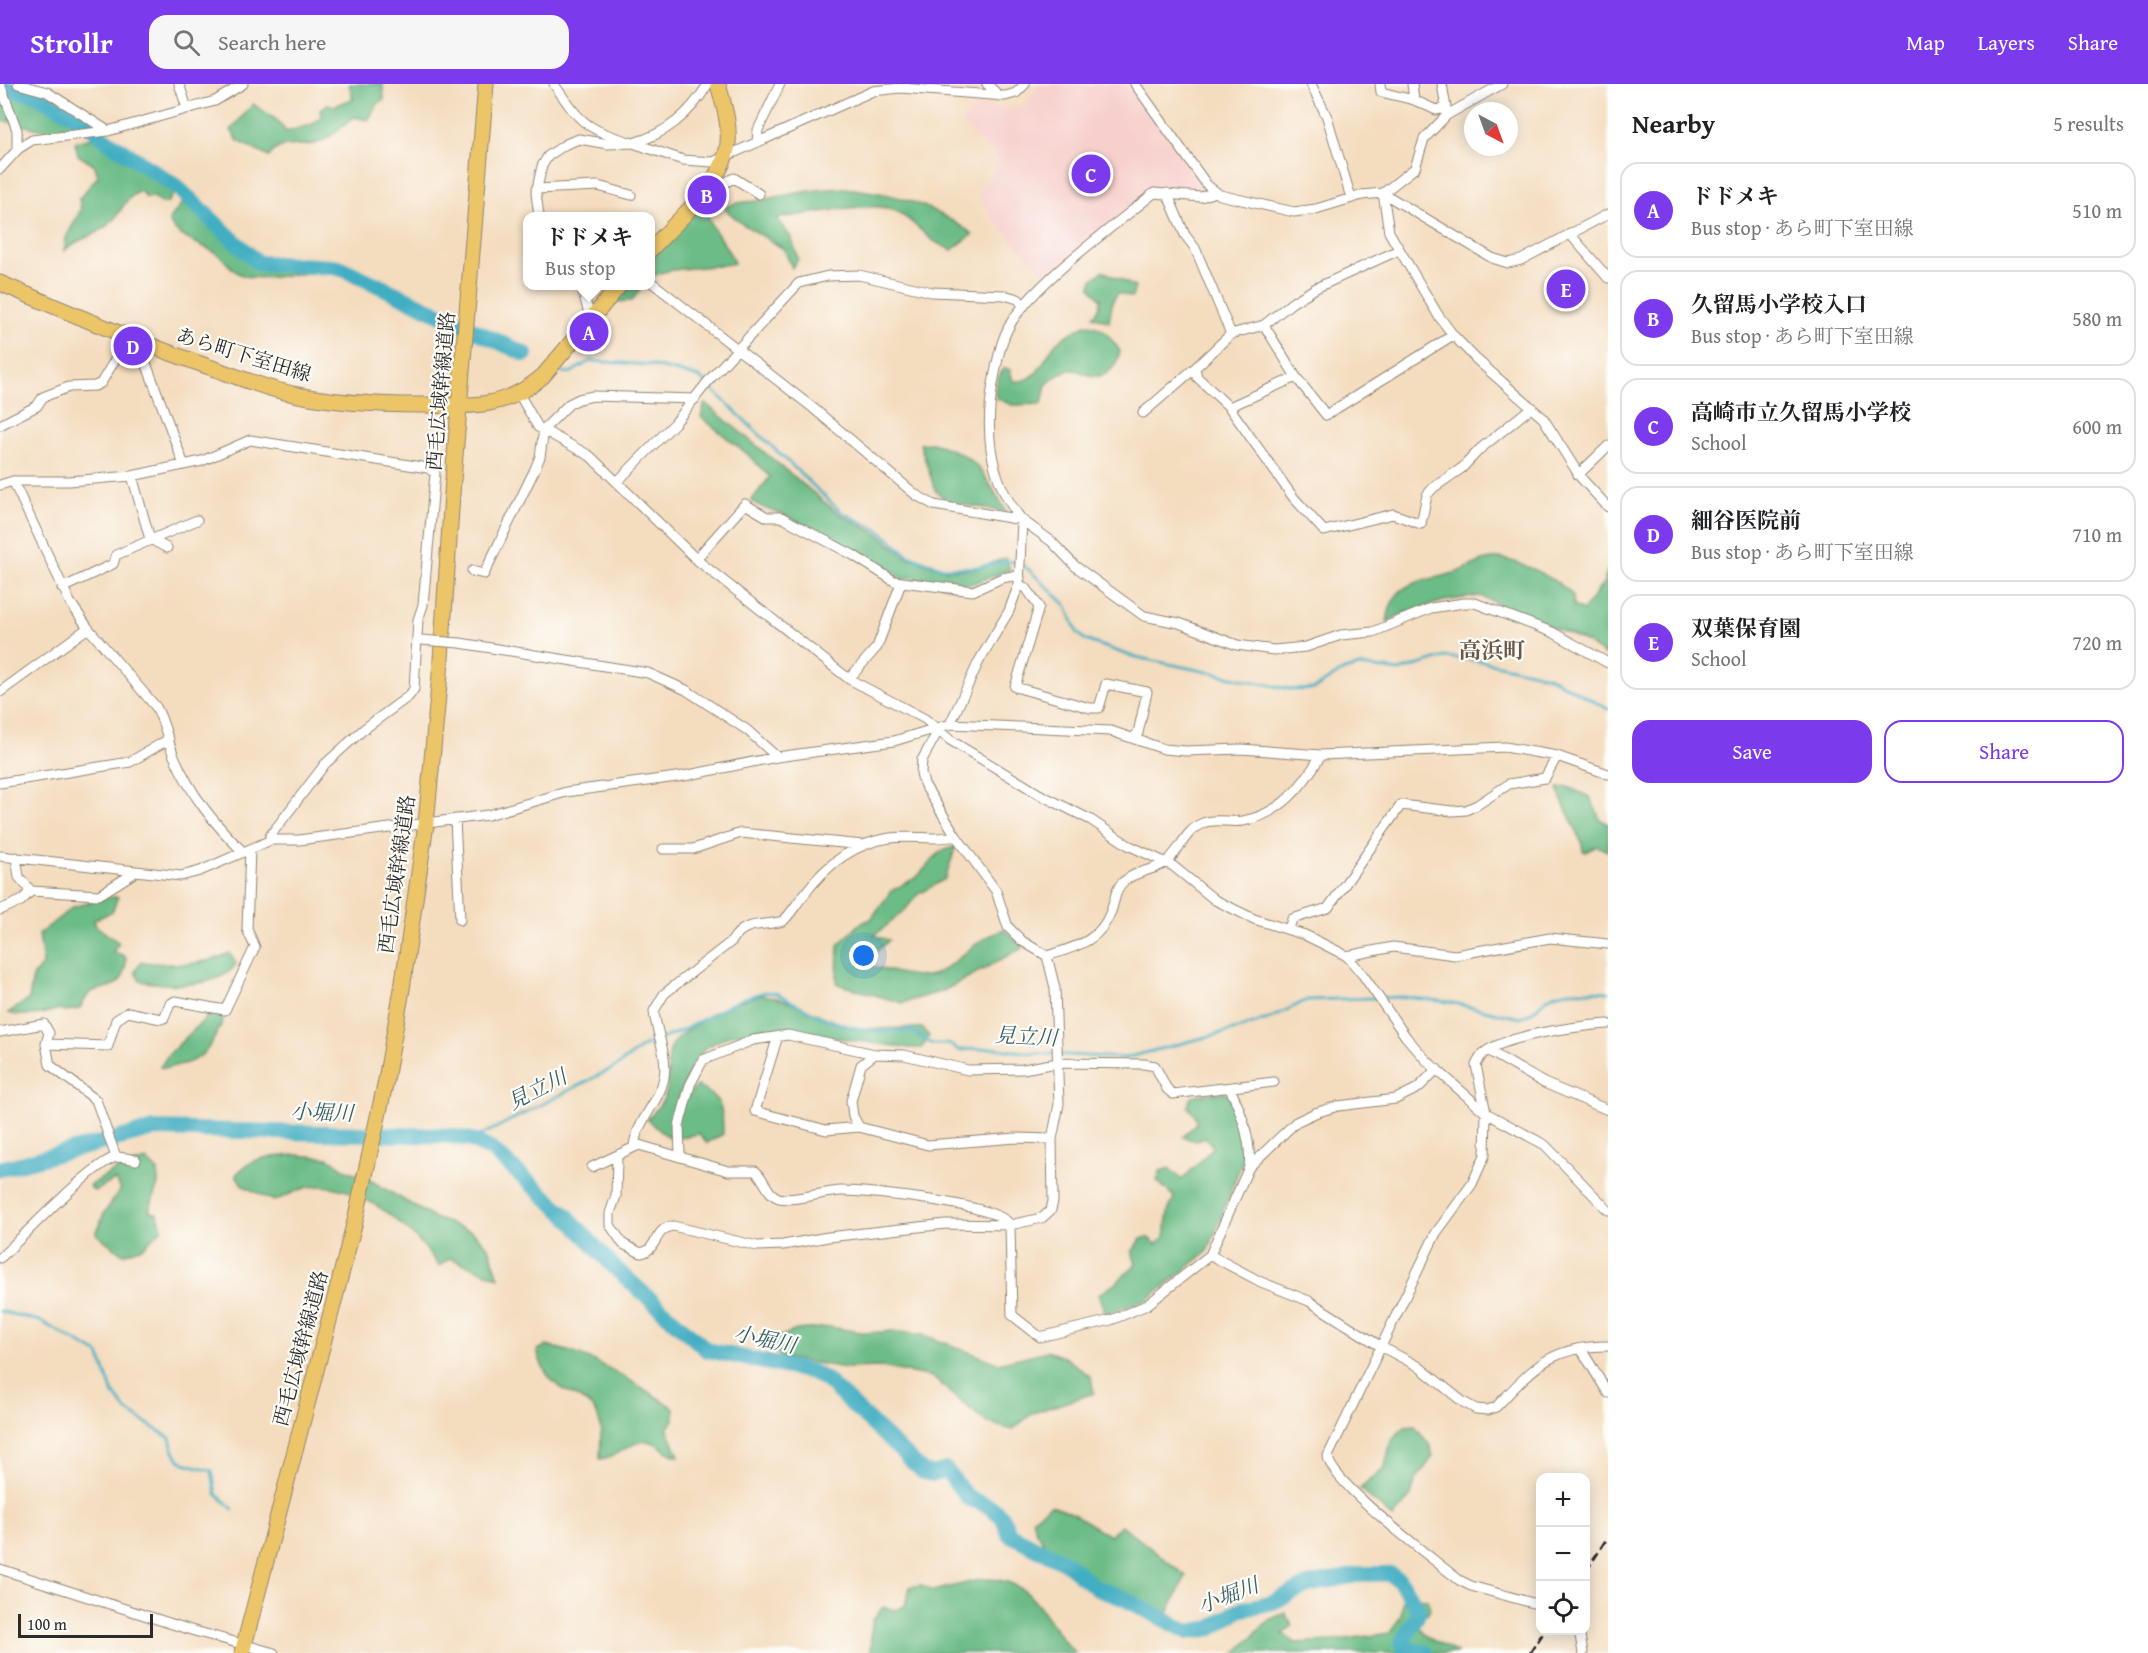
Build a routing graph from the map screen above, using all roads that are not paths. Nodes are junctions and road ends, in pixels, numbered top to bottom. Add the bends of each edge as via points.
1 (0, 84) edge
2 (18, 84) edge
3 (179, 84) edge
4 (243, 84) edge
5 (486, 84) edge
6 (554, 84) edge
7 (708, 84) edge
8 (718, 84) edge
9 (780, 84) edge
10 (987, 84) edge
11 (1024, 84) edge
12 (1135, 84) edge
13 (1311, 84) edge
14 (1380, 84) edge
15 (1412, 84) edge
16 (1442, 84) edge
17 (1502, 84) edge
18 (999, 96) junction
19 (1414, 100) junction
20 (187, 108) junction
21 (1447, 111) junction
22 (108, 131) junction
23 (757, 142) junction
24 (633, 143) junction
25 (17, 150) junction
26 (725, 156) junction
27 (2, 165) edge
28 (536, 189) junction
29 (705, 189) junction
30 (1215, 192) junction
31 (1167, 193) junction
32 (1383, 193) junction
33 (759, 194) dead end
34 (631, 195) dead end
35 (1351, 198) junction
36 (539, 212) edge
37 (1608, 214) edge
38 (1570, 234) junction
39 (655, 245) edge
40 (1399, 250) junction
41 (1608, 278) edge
42 (0, 283) edge
43 (655, 284) edge
44 (582, 290) edge
45 (615, 290) edge
46 (1024, 306) junction
47 (592, 316) junction
48 (1264, 325) junction
49 (1231, 334) junction
50 (1452, 335) junction
51 (128, 338) junction
52 (144, 344) junction
53 (738, 349) junction
54 (1195, 368) junction
55 (1296, 377) junction
56 (519, 394) junction
57 (695, 399) junction
58 (459, 406) junction
59 (1229, 407) junction
60 (1532, 408) junction
61 (1143, 413) dead end
62 (0, 425) edge
63 (544, 429) junction
64 (1608, 446) edge
65 (184, 465) junction
66 (1578, 474) junction
67 (132, 476) junction
68 (14, 481) junction
69 (617, 482) junction
70 (0, 485) edge
71 (1608, 507) edge
72 (197, 520) dead end
73 (1022, 520) junction
74 (150, 539) junction
75 (167, 548) dead end
76 (696, 559) junction
77 (472, 571) dead end
78 (1020, 581) junction
79 (901, 583) junction
80 (62, 588) junction
81 (88, 628) junction
82 (419, 640) junction
83 (1608, 663) edge
84 (849, 679) junction
85 (0, 692) edge
86 (950, 724) junction
87 (936, 729) junction
88 (1133, 738) junction
89 (169, 739) junction
90 (1321, 755) junction
91 (1557, 756) junction
92 (777, 757) junction
93 (1608, 774) edge
94 (0, 783) edge
95 (455, 819) junction
96 (426, 824) junction
97 (956, 836) junction
98 (271, 840) junction
99 (863, 845) junction
100 (663, 849) dead end
101 (246, 850) junction
102 (0, 856) edge
103 (16, 857) junction
104 (1166, 862) junction
105 (134, 873) junction
106 (31, 891) junction
107 (0, 910) edge
108 (460, 920) dead end
109 (1289, 929) junction
110 (1608, 944) edge
111 (1047, 956) junction
112 (1347, 956) junction
113 (1608, 1024) edge
114 (0, 1032) edge
115 (778, 1036) junction
116 (46, 1044) junction
117 (1489, 1051) junction
118 (875, 1054) junction
119 (1057, 1058) junction
120 (1437, 1069) junction
121 (1274, 1082) dead end
122 (1230, 1089) junction
123 (1608, 1110) edge
124 (1486, 1113) junction
125 (859, 1127) junction
126 (1052, 1139) junction
127 (634, 1146) junction
128 (680, 1155) junction
129 (116, 1157) junction
130 (617, 1158) junction
131 (136, 1160) dead end
132 (592, 1167) dead end
133 (1249, 1167) junction
134 (1608, 1210) edge
135 (1010, 1225) junction
136 (1210, 1255) junction
137 (0, 1258) edge
138 (1608, 1346) edge
139 (1380, 1347) junction
140 (1581, 1349) junction
141 (1608, 1393) edge
142 (0, 1569) edge
143 (1536, 1604) edge
144 (1580, 1635) edge
145 (243, 1649) edge
146 (274, 1653) edge
147 (1584, 1653) edge

1 - 25 street via 17,130
2 - 22 street via 47,92
3 - 20 street
4 - 20 street via 215,101
5 - 58 main road, 西毛広域幹線道路
6 - 24 street via 578,119 590,129
7 - 24 street via 699,99 666,131
8 - 26 main road via 728,134
9 - 23 street via 758,130
10 - 18 street
11 - 18 street via 1011,95
12 - 30 street
13 - 35 street via 1327,117
14 - 19 street via 1381,92
15 - 19 street
16 - 21 street
17 - 21 street
18 - 23 street via 881,89
19 - 21 street
20 - 22 street
21 - 32 street via 1424,139 1415,168
22 - 25 street via 32,140
23 - 26 street
24 - 26 street via 702,163
24 - 28 street via 579,139 566,144 548,156
25 - 27 street
26 - 29 main road
28 - 34 street via 598,186
28 - 36 street
29 - 33 street via 710,191 734,178
29 - 39 main road
30 - 31 street via 1201,197
30 - 35 street via 1294,212
31 - 46 street via 1154,193
31 - 49 street
32 - 35 street
32 - 38 street via 1492,258 1508,263
32 - 40 street via 1389,232
37 - 38 street
38 - 41 street
40 - 48 street via 1316,288
40 - 50 street
42 - 51 main road, あら町下室田線
43 - 53 street
44 - 47 street
45 - 47 main road, あら町下室田線
46 - 53 street via 1018,299 1004,295 948,294 859,275 828,276 795,286
46 - 73 street via 1001,344 988,427 996,474
47 - 56 main road, あら町下室田線 via 543,375
48 - 49 street
48 - 55 street
49 - 54 street
50 - 55 street via 1326,415
50 - 60 street
51 - 52 main road, あら町下室田線
51 - 62 street via 101,383 69,387 43,397 38,406
52 - 58 main road, あら町下室田線 via 292,394 393,405
52 - 65 street via 143,355
53 - 57 street
53 - 73 street via 916,495 934,505
54 - 59 street via 1197,377
54 - 61 street
55 - 59 street
56 - 58 main road, あら町下室田線 via 498,402
56 - 63 street via 538,427
57 - 63 street via 586,396 569,404
57 - 69 street
58 - 96 main road, 西毛広域幹線道路
59 - 60 street via 1293,497 1324,531 1393,514 1421,524 1427,495 1433,488
60 - 66 street via 1551,429
63 - 69 street via 581,449
63 - 77 street via 536,470 484,574
64 - 66 street
65 - 67 street
65 - 82 street via 202,461 243,441 255,440 432,470 436,478 418,620
66 - 71 street
67 - 68 street
67 - 74 street
68 - 70 street
68 - 80 street
69 - 76 street
72 - 74 street
73 - 78 street
73 - 83 street via 1051,541 1075,566 1144,616 1179,623 1237,645 1274,650 1306,646 1341,635 1373,632 1431,608 1475,603 1552,632
74 - 75 street
74 - 80 street via 116,555 114,564
76 - 79 street via 745,504 767,517 781,517
76 - 84 street
78 - 79 street via 1013,576 1002,578 973,591
78 - 86 street via 1009,611 979,661
78 - 88 street via 1039,607 1015,687 1090,708 1099,708 1106,684 1147,692 1138,733
79 - 84 street via 877,647
80 - 81 street
81 - 85 street
81 - 89 street via 145,692 163,720
82 - 92 street, bridge via 648,673 686,690 747,730
82 - 98 street via 414,688 409,696 325,764 270,836
84 - 87 street
86 - 87 street
86 - 88 street via 1111,731
87 - 92 street via 894,741
87 - 97 street via 922,760 921,773
87 - 104 street via 1039,794
88 - 90 street via 1173,751 1240,748
89 - 94 street via 130,762
89 - 101 street via 201,808
90 - 91 street via 1505,747
90 - 104 street via 1295,794 1252,818 1200,824
91 - 93 street
91 - 109 street via 1545,778 1509,784 1466,810 1401,805 1337,898 1320,912 1292,919
92 - 95 street via 684,776 566,792 488,815
95 - 96 street
95 - 108 street
96 - 98 street
96 - 145 main road, 西毛広域幹線道路 via 386,1080 356,1221
97 - 99 street via 891,838
97 - 111 street via 996,891 1008,927
98 - 101 street
99 - 100 street via 747,832 693,849
99 - 127 street via 826,869 783,921 746,927 664,994 654,1011 664,1078 640,1123
101 - 105 street via 190,874 171,877
101 - 116 street via 248,933 255,946 225,1010 175,1001 161,1019 128,1012 116,1020 108,1046
102 - 103 street
103 - 105 street
103 - 106 street via 19,877
104 - 109 street via 1215,900 1254,919
104 - 111 street via 1121,883 1111,912 1095,937
105 - 106 street via 99,895
106 - 107 street via 21,901
109 - 112 street
110 - 112 street via 1550,938 1455,955 1394,947
111 - 119 street via 1055,988
112 - 120 street via 1417,1050
113 - 117 street via 1579,1026 1512,1041
114 - 116 street via 44,1024 49,1033
115 - 118 street
115 - 125 street via 755,1111 826,1130
115 - 128 street via 753,1040 703,1060 690,1085 679,1126
116 - 129 street via 50,1065 96,1100
117 - 123 street via 1544,1083
117 - 124 street via 1476,1065
118 - 119 street via 904,1055 968,1070 1023,1069
118 - 125 street via 861,1065 851,1101
119 - 122 street via 1150,1065 1158,1070 1173,1094
119 - 126 street via 1059,1104
120 - 124 street
120 - 133 street via 1418,1088 1396,1099 1338,1106 1296,1122
121 - 122 street
122 - 133 street via 1243,1126
124 - 134 street via 1545,1145
124 - 139 street via 1485,1155 1480,1170 1436,1233
125 - 126 street via 928,1145
126 - 135 street via 1053,1207 1042,1218
127 - 128 street
127 - 130 street
128 - 135 street via 728,1171 755,1171 770,1192 780,1198 843,1191 932,1200 1003,1217
129 - 131 street
129 - 137 street via 82,1180
130 - 132 street
130 - 135 street via 610,1225 623,1244 641,1253 650,1249 659,1231 673,1226 757,1246 946,1224
133 - 136 street
135 - 136 street via 1012,1315 1040,1337 1111,1320 1147,1305
136 - 139 street via 1310,1301
138 - 140 street
139 - 140 street via 1418,1366 1463,1402 1488,1410 1496,1407 1542,1361
139 - 143 street via 1331,1448 1328,1463 1369,1507 1459,1580
140 - 141 street
142 - 145 street
144 - 147 street
145 - 146 street

